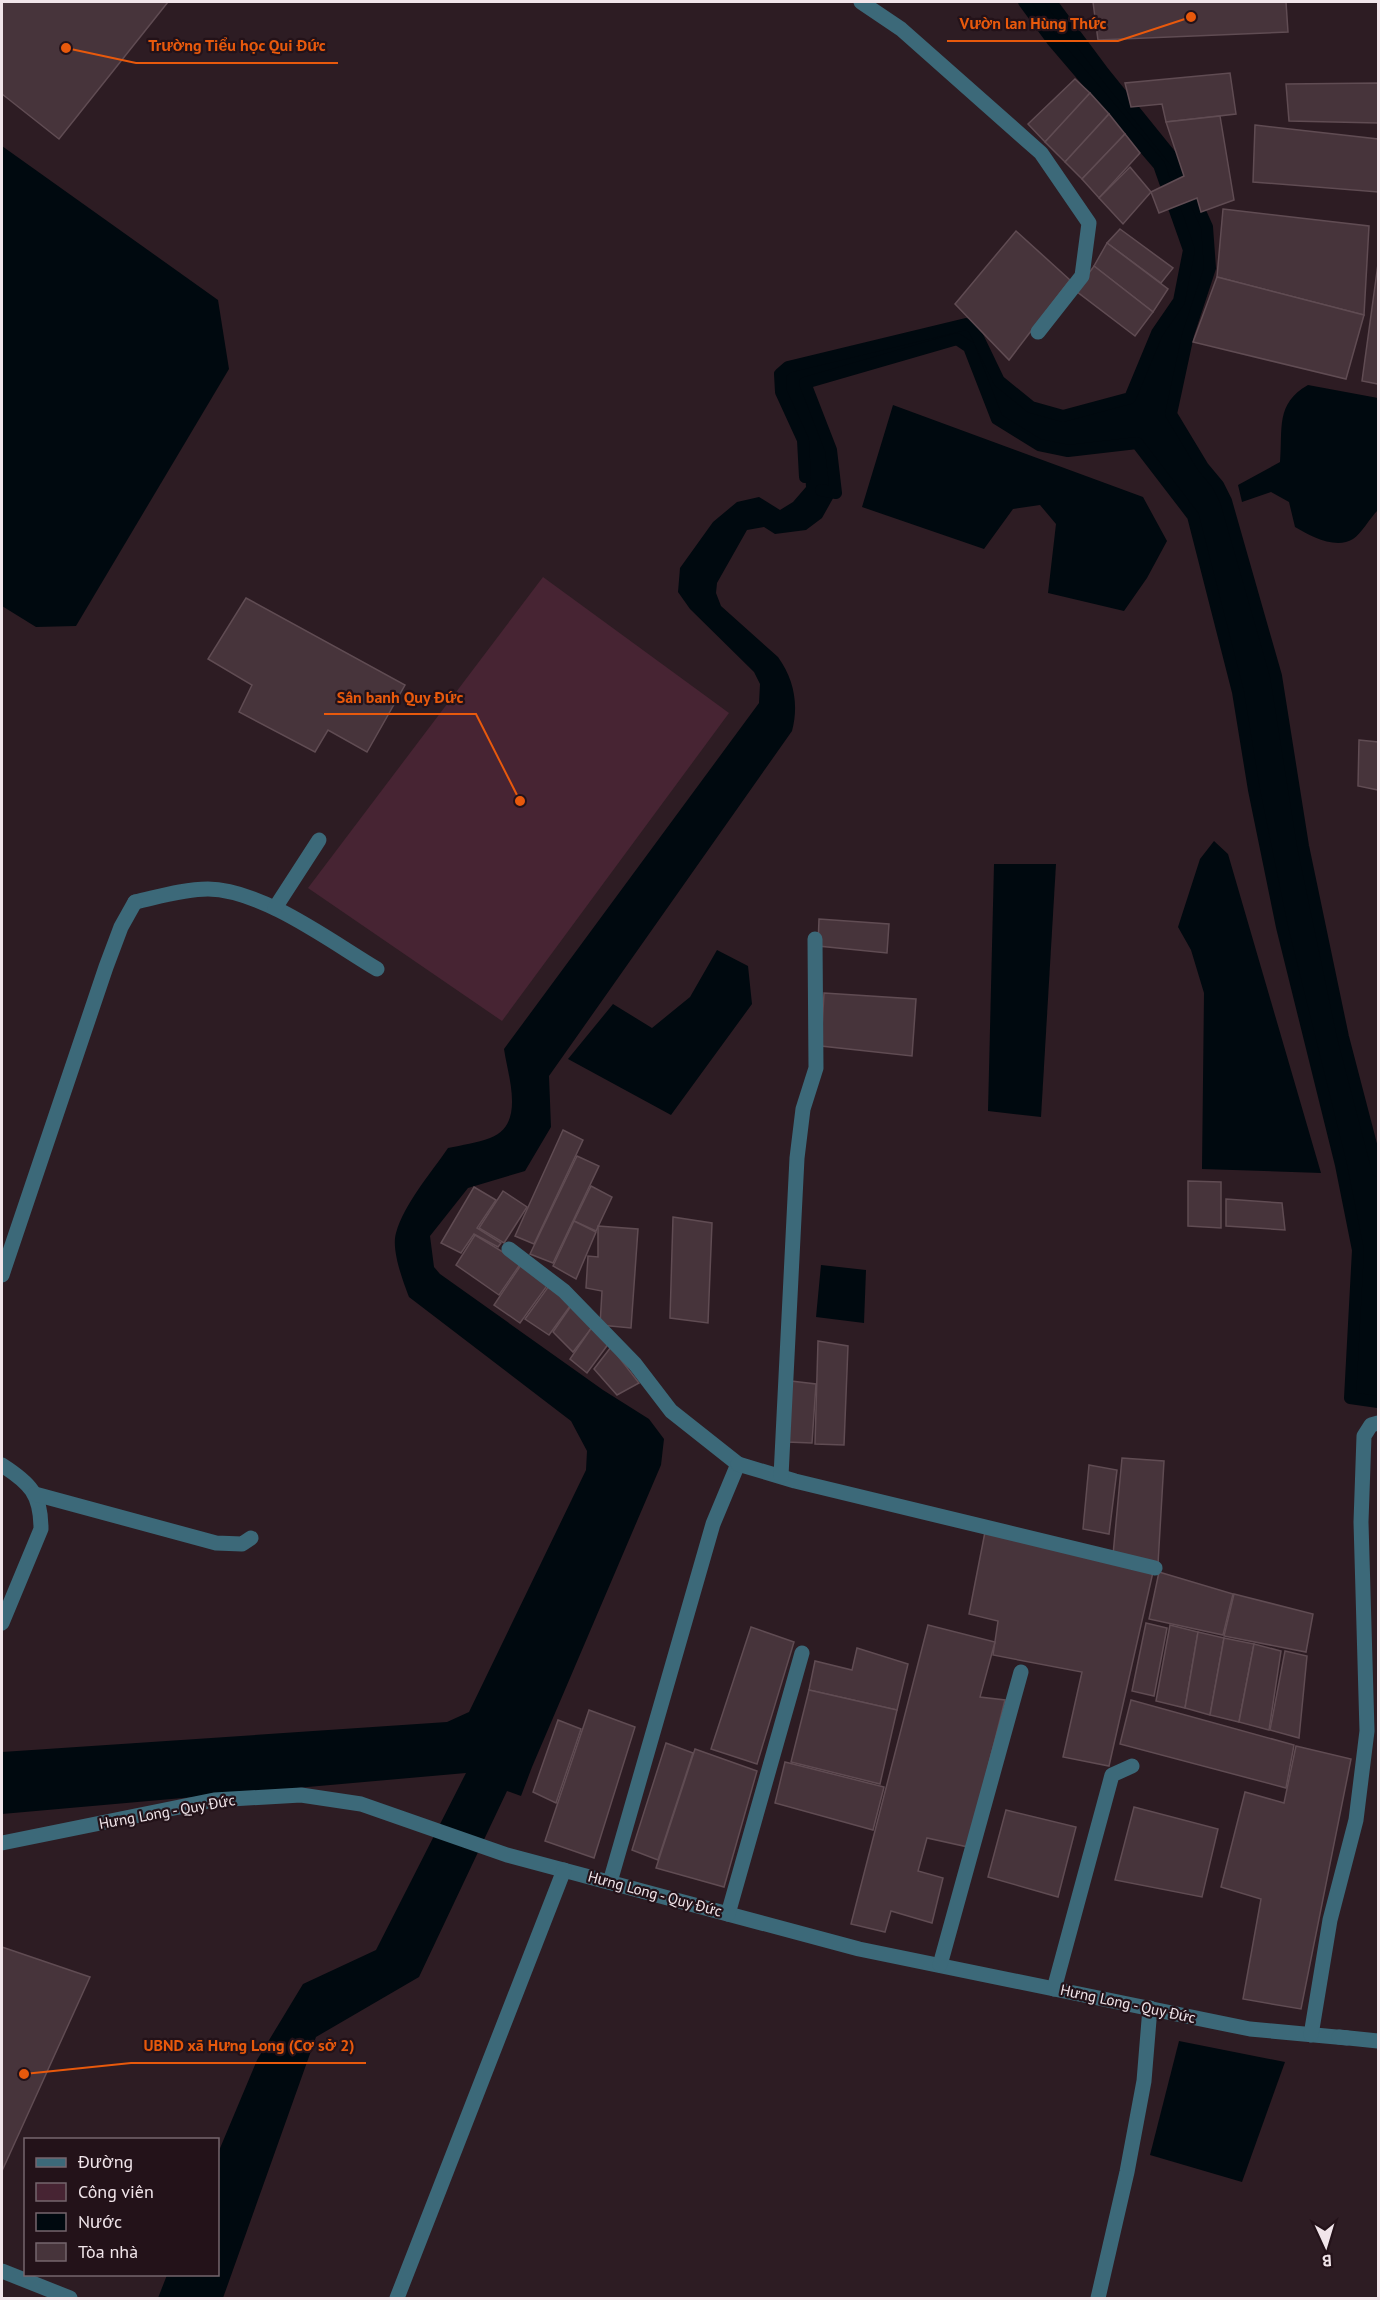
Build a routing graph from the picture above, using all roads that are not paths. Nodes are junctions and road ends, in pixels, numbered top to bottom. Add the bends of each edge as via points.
1 (861, 2) edge
2 (1038, 332) dead end
3 (319, 840) dead end
4 (275, 908) junction
5 (815, 939) dead end
6 (377, 969) dead end
7 (508, 1249) dead end
8 (2, 1275) edge
9 (1378, 1423) edge
10 (738, 1464) junction
11 (2, 1465) edge
12 (781, 1476) junction
13 (35, 1494) junction
14 (251, 1538) dead end
15 (1155, 1568) dead end
16 (2, 1623) edge
17 (802, 1653) dead end
18 (1021, 1672) dead end
19 (1132, 1766) dead end
20 (2, 1843) edge
21 (564, 1870) junction
22 (610, 1882) junction
23 (728, 1914) junction
24 (940, 1965) junction
25 (1054, 1989) junction
26 (1150, 2008) junction
27 (1311, 2035) junction
28 (1347, 2038) dead end
29 (1378, 2041) edge
30 (2, 2271) edge
31 (70, 2298) edge
32 (397, 2298) edge
33 (1098, 2298) edge

1 - 2 street via 901,29 1041,153 1089,224 1082,276
3 - 4 street
4 - 6 street
4 - 8 street via 241,894 207,889 135,902 106,967
5 - 12 street via 816,1068 803,1109 797,1158
7 - 10 street via 564,1291 635,1364 671,1410
9 - 27 street via 1371,1425 1364,1436 1361,1522 1367,1731 1356,1820 1330,1920
10 - 12 street
10 - 22 street via 713,1524
11 - 13 street via 21,1477
12 - 15 street
13 - 14 street via 216,1543 242,1544
13 - 16 street via 40,1506 40,1529
17 - 23 street
18 - 24 street
19 - 25 street via 1112,1775
20 - 21 street, Hưng Long - Quy Đức via 214,1800 301,1795 361,1804
21 - 22 street, Hưng Long - Quy Đức
21 - 32 street
22 - 23 street, Hưng Long - Quy Đức
23 - 24 street, Hưng Long - Quy Đức via 859,1949
24 - 25 street, Hưng Long - Quy Đức
25 - 26 street, Hưng Long - Quy Đức
26 - 27 street, Hưng Long - Quy Đức via 1250,2029
26 - 33 street via 1144,2081
27 - 28 street, Hưng Long - Quy Đức
27 - 29 street, Hưng Long - Quy Đức
30 - 31 street

